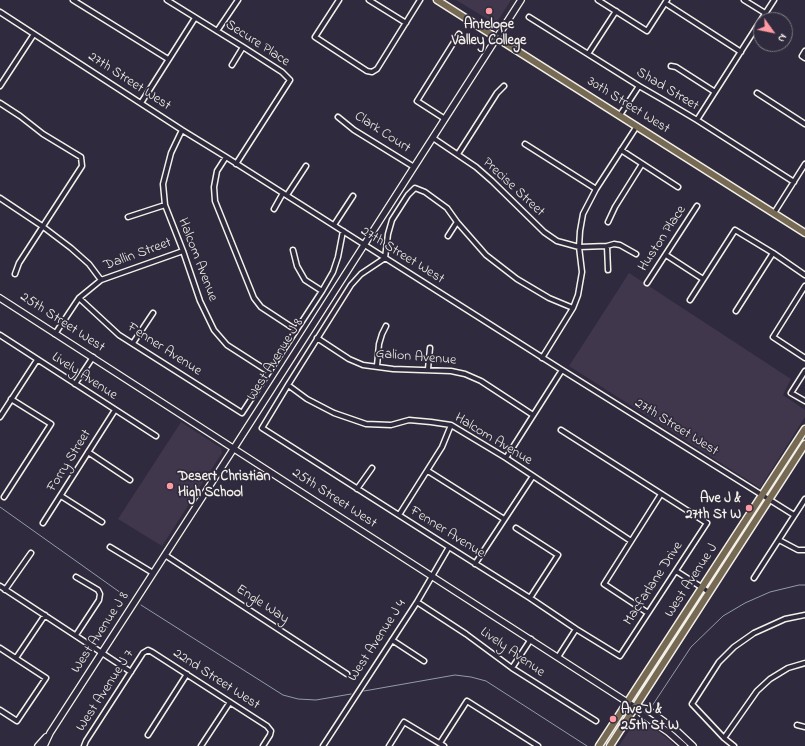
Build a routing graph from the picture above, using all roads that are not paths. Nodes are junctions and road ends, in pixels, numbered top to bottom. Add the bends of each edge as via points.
1 (73, 0) edge
2 (166, 0) edge
3 (238, 0) edge
4 (339, 0) edge
5 (369, 0) edge
6 (420, 0) edge
7 (437, 0) edge
8 (521, 0) edge
9 (598, 0) edge
10 (744, 0) edge
11 (774, 0) edge
12 (666, 1) edge
13 (616, 11) junction
14 (0, 12) edge
15 (762, 12) edge
16 (766, 12) edge
17 (529, 17) dead end
18 (195, 18) junction
19 (406, 23) junction
20 (217, 31) junction
21 (753, 33) edge
22 (34, 34) junction
23 (459, 34) dead end
24 (496, 38) junction
25 (243, 47) junction
26 (805, 50) edge
27 (741, 52) junction
28 (588, 54) junction
29 (803, 57) edge
30 (168, 59) junction
31 (232, 65) dead end
32 (671, 66) dead end
33 (0, 86) edge
34 (504, 86) dead end
35 (639, 86) junction
36 (715, 92) junction
37 (757, 93) dead end
38 (0, 103) edge
39 (140, 103) junction
40 (620, 115) junction
41 (338, 117) dead end
42 (445, 119) junction
43 (697, 120) junction
44 (805, 124) edge
45 (638, 126) junction
46 (182, 130) junction
47 (433, 138) junction
48 (525, 144) dead end
49 (621, 150) junction
50 (458, 154) junction
51 (226, 157) junction
52 (236, 164) junction
53 (642, 164) junction
54 (805, 164) edge
55 (306, 166) dead end
56 (414, 167) junction
57 (794, 182) junction
58 (678, 187) dead end
59 (596, 189) junction
60 (285, 194) junction
61 (352, 196) dead end
62 (0, 198) edge
63 (165, 205) junction
64 (697, 206) dead end
65 (274, 209) dead end
66 (774, 213) junction
67 (128, 216) dead end
68 (457, 222) junction
69 (608, 222) dead end
70 (334, 225) junction
71 (42, 226) junction
72 (343, 231) junction
73 (805, 233) edge
74 (448, 236) dead end
75 (364, 244) junction
76 (607, 246) junction
77 (579, 247) junction
78 (293, 250) dead end
79 (183, 251) junction
80 (774, 253) junction
81 (636, 254) dead end
82 (666, 255) junction
83 (386, 258) junction
84 (608, 270) dead end
85 (15, 274) dead end
86 (805, 274) edge
87 (703, 279) junction
88 (101, 280) junction
89 (647, 283) dead end
90 (805, 286) edge
91 (322, 290) junction
92 (0, 298) edge
93 (79, 298) junction
94 (690, 300) dead end
95 (573, 308) junction
96 (736, 311) dead end
97 (153, 313) dead end
98 (386, 326) dead end
99 (296, 330) junction
100 (55, 334) junction
101 (0, 335) edge
102 (317, 338) junction
103 (133, 343) junction
104 (430, 348) dead end
105 (93, 358) junction
106 (542, 358) junction
107 (805, 358) edge
108 (37, 360) junction
109 (377, 366) junction
110 (428, 369) junction
111 (562, 370) junction
112 (805, 371) edge
113 (269, 372) junction
114 (75, 384) junction
115 (288, 385) junction
116 (11, 399) junction
117 (805, 401) edge
118 (115, 410) junction
119 (533, 415) junction
120 (0, 417) edge
121 (451, 425) junction
122 (805, 429) edge
123 (561, 430) dead end
124 (156, 436) dead end
125 (805, 444) edge
126 (234, 448) junction
127 (88, 452) junction
128 (506, 458) junction
129 (372, 468) dead end
130 (428, 471) junction
131 (533, 476) junction
132 (130, 480) dead end
133 (357, 489) junction
134 (661, 494) junction
135 (763, 495) junction
136 (61, 496) junction
137 (4, 497) dead end
138 (805, 499) edge
139 (770, 500) junction
140 (794, 515) junction
141 (399, 516) junction
142 (504, 519) junction
143 (102, 522) dead end
144 (43, 523) dead end
145 (516, 528) dead end
146 (779, 540) junction
147 (631, 541) junction
148 (110, 547) dead end
149 (449, 547) junction
150 (805, 550) edge
151 (31, 552) dead end
152 (165, 555) junction
153 (475, 564) junction
154 (676, 571) junction
155 (153, 573) junction
156 (431, 576) junction
157 (76, 577) dead end
158 (754, 578) dead end
159 (0, 586) edge
160 (702, 588) junction
161 (5, 590) junction
162 (709, 592) junction
163 (530, 598) junction
164 (416, 602) junction
165 (648, 613) junction
166 (45, 615) junction
167 (805, 615) edge
168 (576, 629) junction
169 (76, 635) junction
170 (531, 639) junction
171 (392, 640) junction
172 (0, 648) edge
173 (148, 650) joint
174 (102, 653) junction
175 (620, 656) joint
176 (558, 657) junction
177 (16, 658) junction
178 (424, 661) dead end
179 (805, 664) edge
180 (512, 668) junction
181 (131, 672) junction
182 (187, 674) junction
183 (348, 674) dead end
184 (230, 702) junction
185 (628, 702) junction
186 (635, 707) junction
187 (0, 710) edge
188 (596, 721) dead end
189 (797, 725) dead end
190 (805, 726) edge
191 (50, 733) junction
192 (148, 735) dead end
193 (724, 738) junction
194 (442, 745) edge
195 (38, 746) edge
196 (44, 746) edge
197 (84, 746) edge
198 (201, 746) edge
199 (263, 746) edge
200 (323, 746) edge
201 (389, 746) edge
202 (538, 746) edge
203 (599, 746) edge
204 (610, 746) edge
205 (684, 746) edge
206 (693, 746) edge
207 (734, 746) edge

1 - 30 street
2 - 18 street, Secure Place
3 - 20 street
4 - 19 street via 315,37 367,71 377,69
5 - 19 street
6 - 19 street
7 - 24 main road, 30th Street West
8 - 24 street, West Avenue J 8
9 - 13 street
10 - 15 street
11 - 16 street
12 - 13 street via 647,31
12 - 27 street
13 - 28 street
14 - 22 street, 27th Street West
17 - 28 street, Shad Street
18 - 20 street, Secure Place
18 - 30 street
20 - 25 street, Secure Place
21 - 27 street
22 - 33 street
22 - 39 street, 27th Street West
23 - 42 street via 417,101
24 - 40 main road, 30th Street West
24 - 42 street, West Avenue J 8
25 - 31 street
25 - 52 street, Secure Place via 290,80
26 - 29 street
27 - 36 street
28 - 35 street, Shad Street
30 - 39 street
32 - 36 street
34 - 50 street
35 - 40 street
35 - 43 street, Shad Street
36 - 43 street
37 - 44 street
38 - 71 street via 42,134 81,157 82,166
39 - 46 street, 27th Street West
40 - 45 main road, 30th Street West
41 - 56 street, Clark Court via 354,130
42 - 47 street, West Avenue J 8
43 - 57 street, Shad Street
45 - 49 street
45 - 66 main road, 30th Street West
46 - 51 street, 27th Street West
46 - 63 street, Halcom Avenue via 171,153 163,184
47 - 50 street, Precise Street
47 - 56 street, West Avenue J 8
48 - 59 street
49 - 53 street
49 - 59 street
50 - 77 street, Precise Street via 476,166 544,232 557,241
51 - 52 street, 27th Street West
51 - 99 street via 217,171 214,187 216,201 254,298 261,308
52 - 60 street, 27th Street West
53 - 58 street
53 - 69 street
54 - 57 street
55 - 60 street
56 - 75 street, West Avenue J 8
57 - 66 street
59 - 77 street via 583,214
60 - 65 street
60 - 70 street, 27th Street West
61 - 70 street
62 - 71 street
63 - 67 street
63 - 79 street, Halcom Avenue
64 - 82 street, Huston Place
66 - 73 main road, 30th Street West
68 - 74 street
68 - 83 street via 447,208 415,188 392,220
68 - 95 street via 486,255 517,279 549,298
70 - 72 street, 27th Street West
71 - 85 street
71 - 88 street via 89,264
72 - 75 street, 27th Street West
72 - 91 street via 333,272
75 - 83 street, 27th Street West
75 - 126 street, West Avenue J 8
76 - 77 street, Precise Street
76 - 81 street, Precise Street via 620,245
76 - 84 street
77 - 95 street via 582,272
78 - 91 street via 297,266 305,280
79 - 88 street, Dallin Street
79 - 113 street, Halcom Avenue via 200,301 214,330 228,345
80 - 86 street
80 - 87 street via 736,230
80 - 96 street
82 - 87 street
82 - 89 street, Huston Place
83 - 102 street via 361,274 351,285
83 - 106 street, 27th Street West
87 - 94 street
88 - 93 street, Dallin Street
90 - 107 street via 773,337
91 - 99 street
92 - 100 street, 25th Street West
93 - 100 street, Dallin Street
93 - 103 street, Fenner Avenue via 119,335
95 - 106 street
97 - 103 street
98 - 109 street via 379,344
99 - 113 street
100 - 105 street, 25th Street West
101 - 108 street, Lively Avenue
102 - 109 street, Galion Avenue via 349,359 363,365
102 - 115 street
103 - 113 street, Fenner Avenue via 242,414
104 - 110 street
105 - 114 street
105 - 126 street, 25th Street West
106 - 111 street, 27th Street West
108 - 114 street, Lively Avenue
108 - 116 street
109 - 110 street, Galion Avenue via 393,369
110 - 119 street, Galion Avenue via 465,374
111 - 119 street
111 - 135 street, 27th Street West
112 - 117 street via 791,393
114 - 118 street, Lively Avenue
115 - 121 street, Halcom Avenue via 307,399 334,413 366,424 391,425 409,420
115 - 133 street, Fenner Avenue via 262,428
116 - 120 street
116 - 137 street via 51,424
118 - 124 street, Lively Avenue
118 - 127 street, Forry Street
119 - 128 street
121 - 128 street, Halcom Avenue
121 - 130 street
122 - 135 main road, West Avenue J
123 - 134 street
125 - 139 main road, West Avenue J
126 - 152 street, West Avenue J 8
126 - 156 street, 25th Street West
127 - 132 street
127 - 136 street, Forry Street
128 - 131 street, Halcom Avenue
129 - 133 street
130 - 141 street
130 - 142 street
131 - 142 street
131 - 147 street, Halcom Avenue
133 - 141 street, Fenner Avenue
134 - 147 street
134 - 154 street, Macfarlane Drive via 707,523
135 - 139 street, 27th Street West
135 - 160 main road, West Avenue J
136 - 143 street
136 - 144 street, Forry Street
138 - 140 street
139 - 140 street, 27th Street West
139 - 162 main road, West Avenue J
140 - 146 street
141 - 149 street, Fenner Avenue
142 - 153 street
145 - 163 street via 558,555
146 - 150 street via 798,550
146 - 158 street
147 - 165 street via 604,584
148 - 155 street
149 - 153 street, Fenner Avenue
149 - 156 street, West Avenue J 4
151 - 161 street
152 - 155 street, West Avenue J 8
152 - 183 street, Engle Way
153 - 163 street, Fenner Avenue
154 - 160 street
154 - 165 street, Macfarlane Drive
155 - 174 street, West Avenue J 8
156 - 164 street, West Avenue J 4
156 - 170 street, 25th Street West
157 - 169 street via 98,590 100,594 99,600
159 - 161 street
160 - 162 street
160 - 185 main road, West Avenue J
161 - 166 street
162 - 186 main road, West Avenue J
163 - 168 street, Fenner Avenue
164 - 171 street, West Avenue J 4
164 - 180 street, Lively Avenue
165 - 175 street, Macfarlane Drive
166 - 169 street
166 - 177 street
167 - 193 street via 785,619 754,633 719,662 692,704
168 - 175 street, Fenner Avenue
168 - 176 street
169 - 174 street
170 - 176 street, 25th Street West
170 - 180 street
171 - 178 street
171 - 200 street, West Avenue J 4
172 - 177 street
173 - 181 street, West Avenue J 7 via 143,653
173 - 182 street, 22nd Street West
174 - 181 street
174 - 191 street, West Avenue J 8
176 - 185 street, 25th Street West
177 - 187 street via 46,678 17,721
179 - 193 street via 788,668 761,687
180 - 188 street, Lively Avenue
181 - 197 street, West Avenue J 7
182 - 184 street, 22nd Street West
182 - 192 street
184 - 198 street
184 - 199 street, 22nd Street West via 271,731
185 - 186 street, 25th Street West
185 - 203 main road, West Avenue J
186 - 204 main road, West Avenue J
186 - 205 street, 25th Street West
186 - 206 street, 25th Street West via 646,709 657,716
189 - 190 street
191 - 195 street, West Avenue J 8
191 - 196 street, West Avenue J 8
193 - 207 street
194 - 201 street via 404,722
194 - 202 street via 467,701

